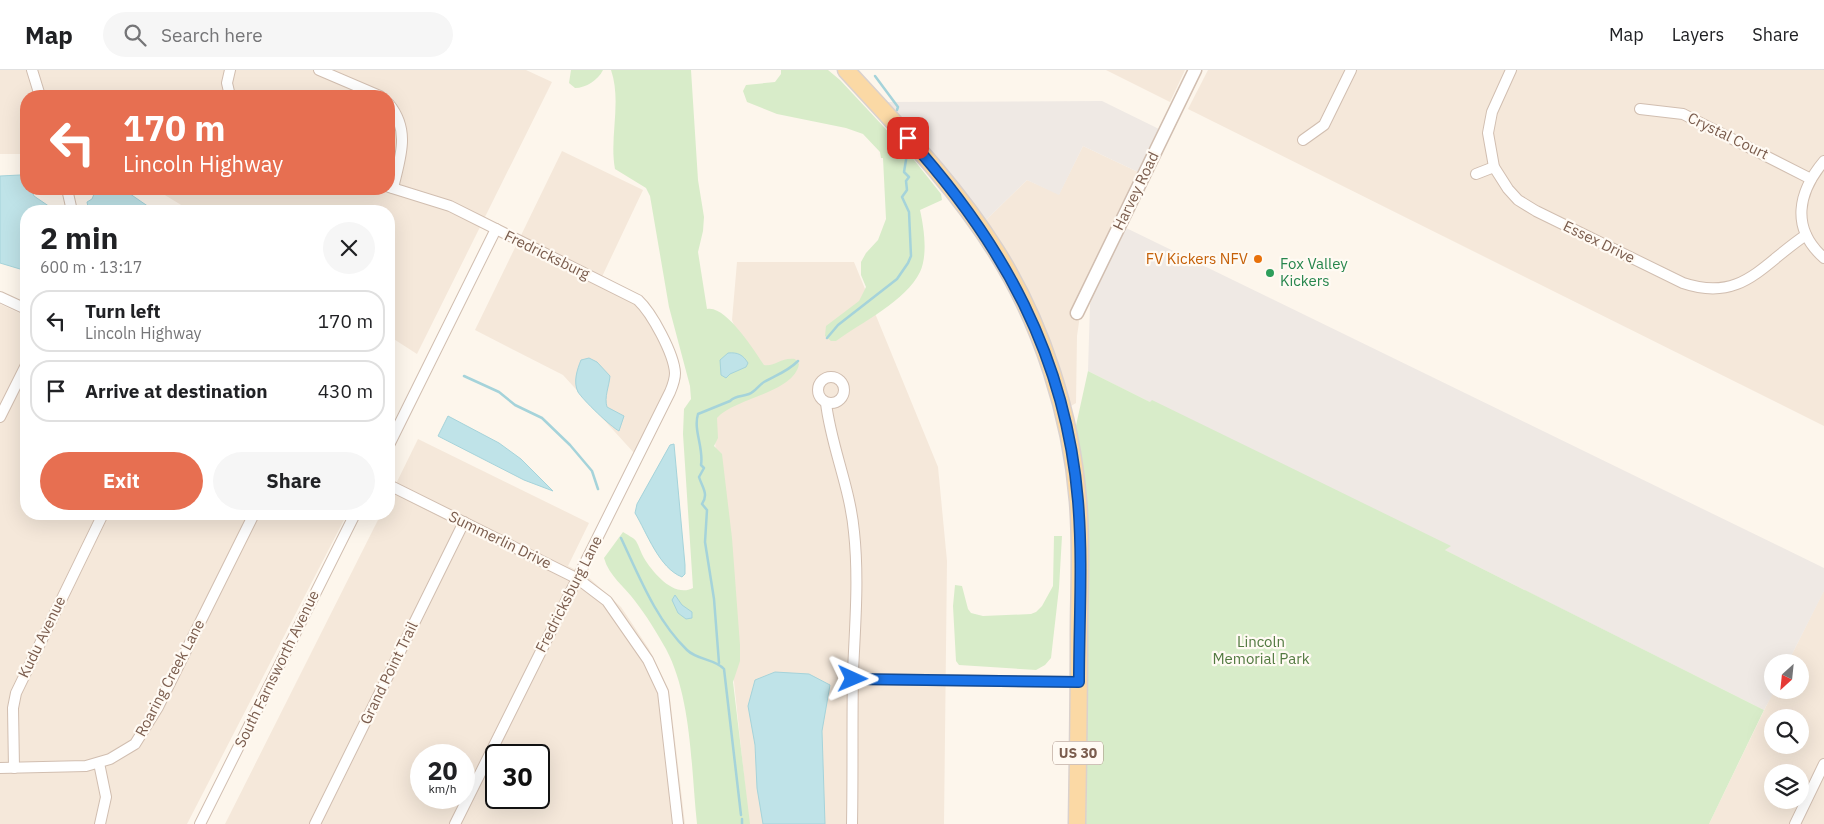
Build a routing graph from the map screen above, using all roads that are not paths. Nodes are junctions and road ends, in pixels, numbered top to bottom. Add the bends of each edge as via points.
1 (32, 70) edge
2 (230, 70) edge
3 (319, 70) edge
4 (846, 70) edge
5 (1195, 70) edge
6 (1351, 70) edge
7 (1510, 70) edge
8 (38, 90) edge
9 (229, 90) edge
10 (366, 90) edge
11 (1640, 109) dead end
12 (395, 114) edge
13 (1303, 140) dead end
14 (1824, 161) edge
15 (1494, 167) junction
16 (395, 173) edge
17 (1476, 174) dead end
18 (1811, 179) junction
19 (395, 189) edge
20 (496, 229) junction
21 (1806, 235) junction
22 (1824, 258) edge
23 (0, 297) edge
24 (20, 306) edge
25 (1077, 313) dead end
26 (674, 362) joint
27 (20, 377) edge
28 (826, 402) dead end
29 (0, 418) edge
30 (395, 433) edge
31 (395, 488) edge
32 (100, 520) edge
33 (251, 520) edge
34 (352, 520) edge
35 (464, 522) junction
36 (578, 579) junction
37 (853, 679) junction
38 (1079, 682) junction
39 (99, 763) junction
40 (1824, 764) edge
41 (0, 768) edge
42 (14, 768) junction
43 (100, 824) edge
44 (200, 824) edge
45 (315, 824) edge
46 (455, 824) edge
47 (678, 824) edge
48 (852, 824) edge
49 (1077, 824) edge
50 (1795, 824) edge

1 - 8 street
2 - 9 street
3 - 10 street
4 - 38 main road, US 30 via 932,165 972,215 1010,276 1038,334 1066,426 1078,500
5 - 25 street, Harvey Road
6 - 13 street via 1324,125
7 - 15 street, Essex Drive via 1489,122 1488,137
11 - 18 street, Crystal Court via 1682,114
12 - 16 street via 404,140
14 - 18 street
15 - 17 street
15 - 21 street, Essex Drive via 1508,189 1525,205 1696,287 1710,290 1748,281
18 - 21 street via 1802,203 1802,224
19 - 20 street, Fredricksburg via 450,206
20 - 26 street, Fredricksburg via 638,300 648,312
20 - 30 street
21 - 22 street
23 - 24 street
26 - 36 street, Fredricksburg Lane via 674,383
27 - 29 street
28 - 37 street via 829,426 844,473 854,531 857,572
31 - 35 street, Summerlin Drive
32 - 42 street, Kudu Avenue via 16,693 13,708
33 - 39 street, Roaring Creek Lane via 146,728 135,744
34 - 44 street, South Farnsworth Avenue
35 - 36 street, Summerlin Drive
35 - 45 street, Grand Point Trail
36 - 46 street, Fredricksburg Lane
36 - 47 street, Summerlin Drive via 607,601 648,660 663,692
37 - 38 street
37 - 48 street
38 - 49 main road, US 30
39 - 42 street, Roaring Creek Lane
39 - 43 street via 106,797
40 - 50 street
41 - 42 street, Roaring Creek Lane

